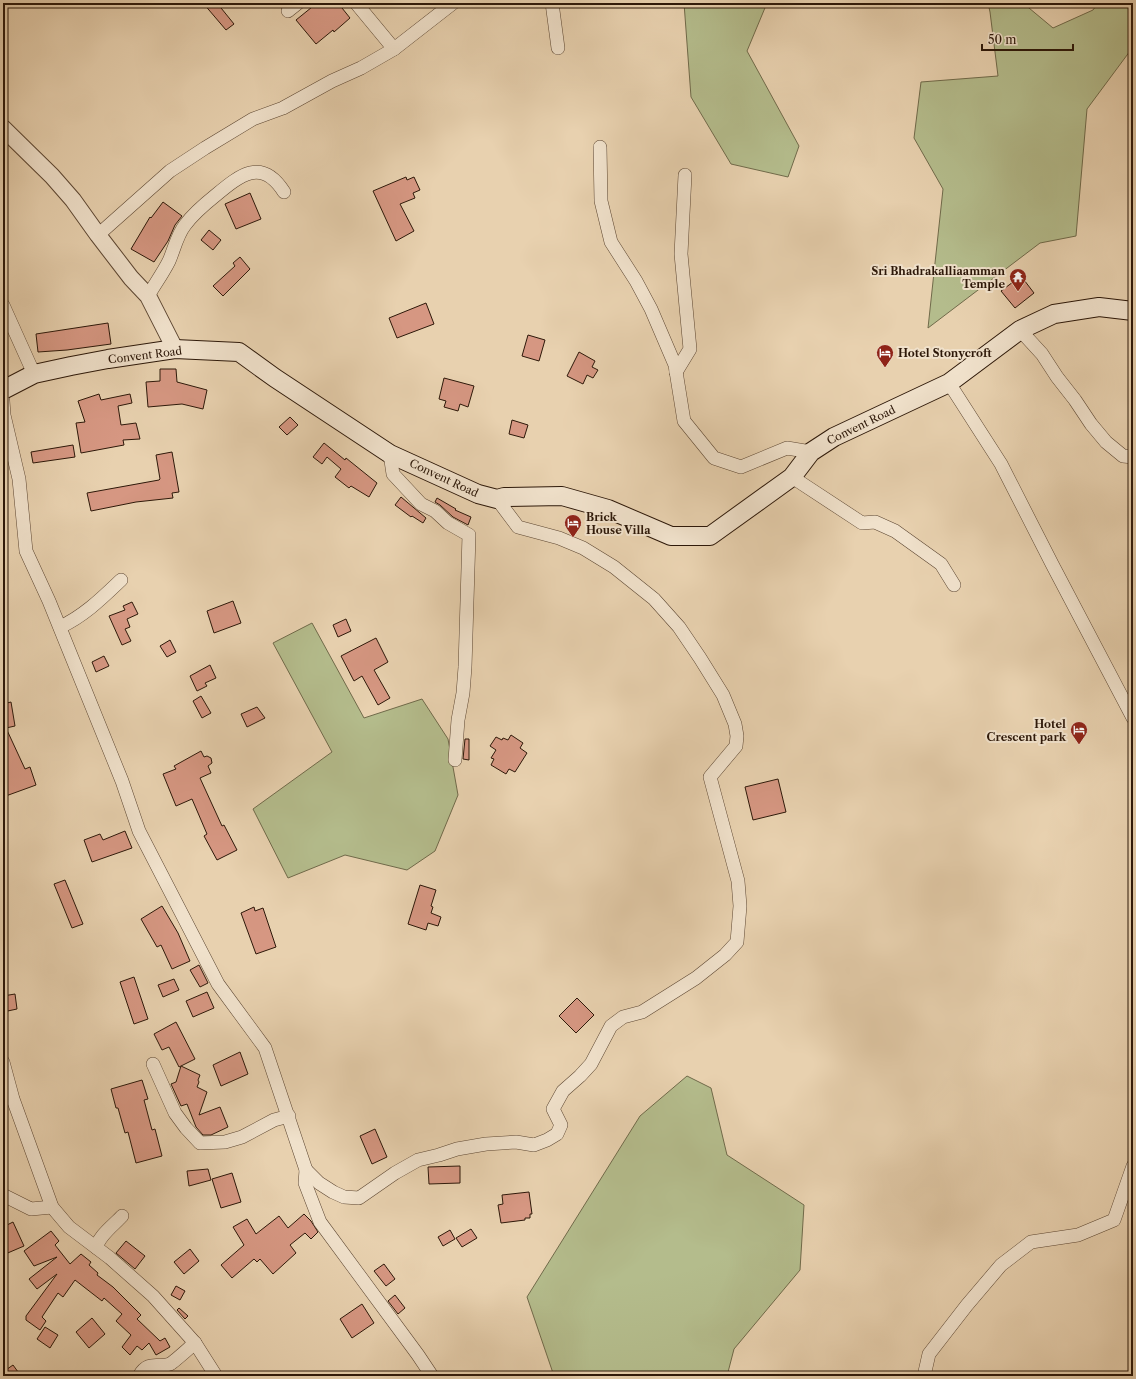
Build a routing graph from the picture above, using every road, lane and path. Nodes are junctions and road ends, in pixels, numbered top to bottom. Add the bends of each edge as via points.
1 (356, 3) edge
2 (453, 3) edge
3 (552, 3) edge
4 (558, 48) dead end
5 (394, 49) junction
6 (3, 128) edge
7 (600, 147) dead end
8 (684, 175) dead end
9 (284, 192) dead end
10 (98, 235) junction
11 (148, 296) junction
12 (3, 305) edge
13 (1133, 311) edge
14 (1020, 330) junction
15 (175, 349) junction
16 (676, 372) junction
17 (34, 374) junction
18 (949, 383) junction
19 (3, 390) edge
20 (3, 400) edge
21 (811, 452) junction
22 (390, 454) junction
23 (1133, 457) edge
24 (792, 478) junction
25 (497, 499) junction
26 (122, 580) dead end
27 (954, 584) dead end
28 (60, 627) junction
29 (1133, 718) edge
30 (455, 760) dead end
31 (3, 1062) edge
32 (153, 1064) dead end
33 (289, 1116) junction
34 (1133, 1166) edge
35 (306, 1170) junction
36 (3, 1194) edge
37 (52, 1207) junction
38 (122, 1216) dead end
39 (97, 1248) junction
40 (195, 1343) junction
41 (139, 1376) edge
42 (216, 1376) edge
43 (432, 1376) edge
44 (924, 1376) edge

1 - 5 street
2 - 5 street
3 - 4 street
5 - 10 street via 283,108 253,119 205,148 170,171
6 - 10 street via 74,200
7 - 16 street via 601,200 611,242 651,308
8 - 16 street via 681,254 690,349
9 - 11 street via 279,183 266,174 248,173 237,178 208,201 184,225 169,261
10 - 11 street
11 - 15 street
12 - 17 street
13 - 14 main road, Convent Road via 1099,307 1054,314
14 - 18 main road, Convent Road
14 - 23 street via 1042,354 1106,442 1122,456
15 - 17 main road, Convent Road via 101,360
15 - 22 main road, Convent Road via 239,352
16 - 21 street via 684,421 714,458 740,467 787,448
17 - 19 main road, Convent Road
18 - 21 main road, Convent Road via 834,437
18 - 29 street via 1001,464
20 - 28 street via 19,479 26,551
21 - 24 main road, Convent Road
22 - 25 main road, Convent Road via 478,494
22 - 30 street via 393,474 421,504 469,535 466,651
24 - 25 main road, Convent Road via 710,536 671,536 608,509 562,496
24 - 27 street via 862,522 875,522 895,531 941,564
25 - 35 street via 518,527 559,538 583,548 614,567 654,599 679,627 723,695 738,736 736,746 710,777 738,880 740,906 737,942 696,978 642,1012 623,1017 611,1026 591,1064 563,1091 553,1108 562,1125 557,1134 547,1140 534,1145 516,1142 486,1144 418,1160 359,1198 344,1197 332,1192
26 - 28 street via 75,620
28 - 33 street via 122,781 138,831 218,984 265,1048
31 - 37 street via 13,1099
32 - 33 street via 175,1113 200,1142 225,1142
33 - 35 street
34 - 44 street via 1114,1220 1078,1235 1031,1242 1000,1265 929,1354
35 - 43 street via 305,1183 320,1222
36 - 37 street via 31,1208
37 - 39 street via 69,1227
38 - 39 street via 103,1236
39 - 40 street via 153,1296
40 - 41 street via 170,1364 151,1365
40 - 42 street

